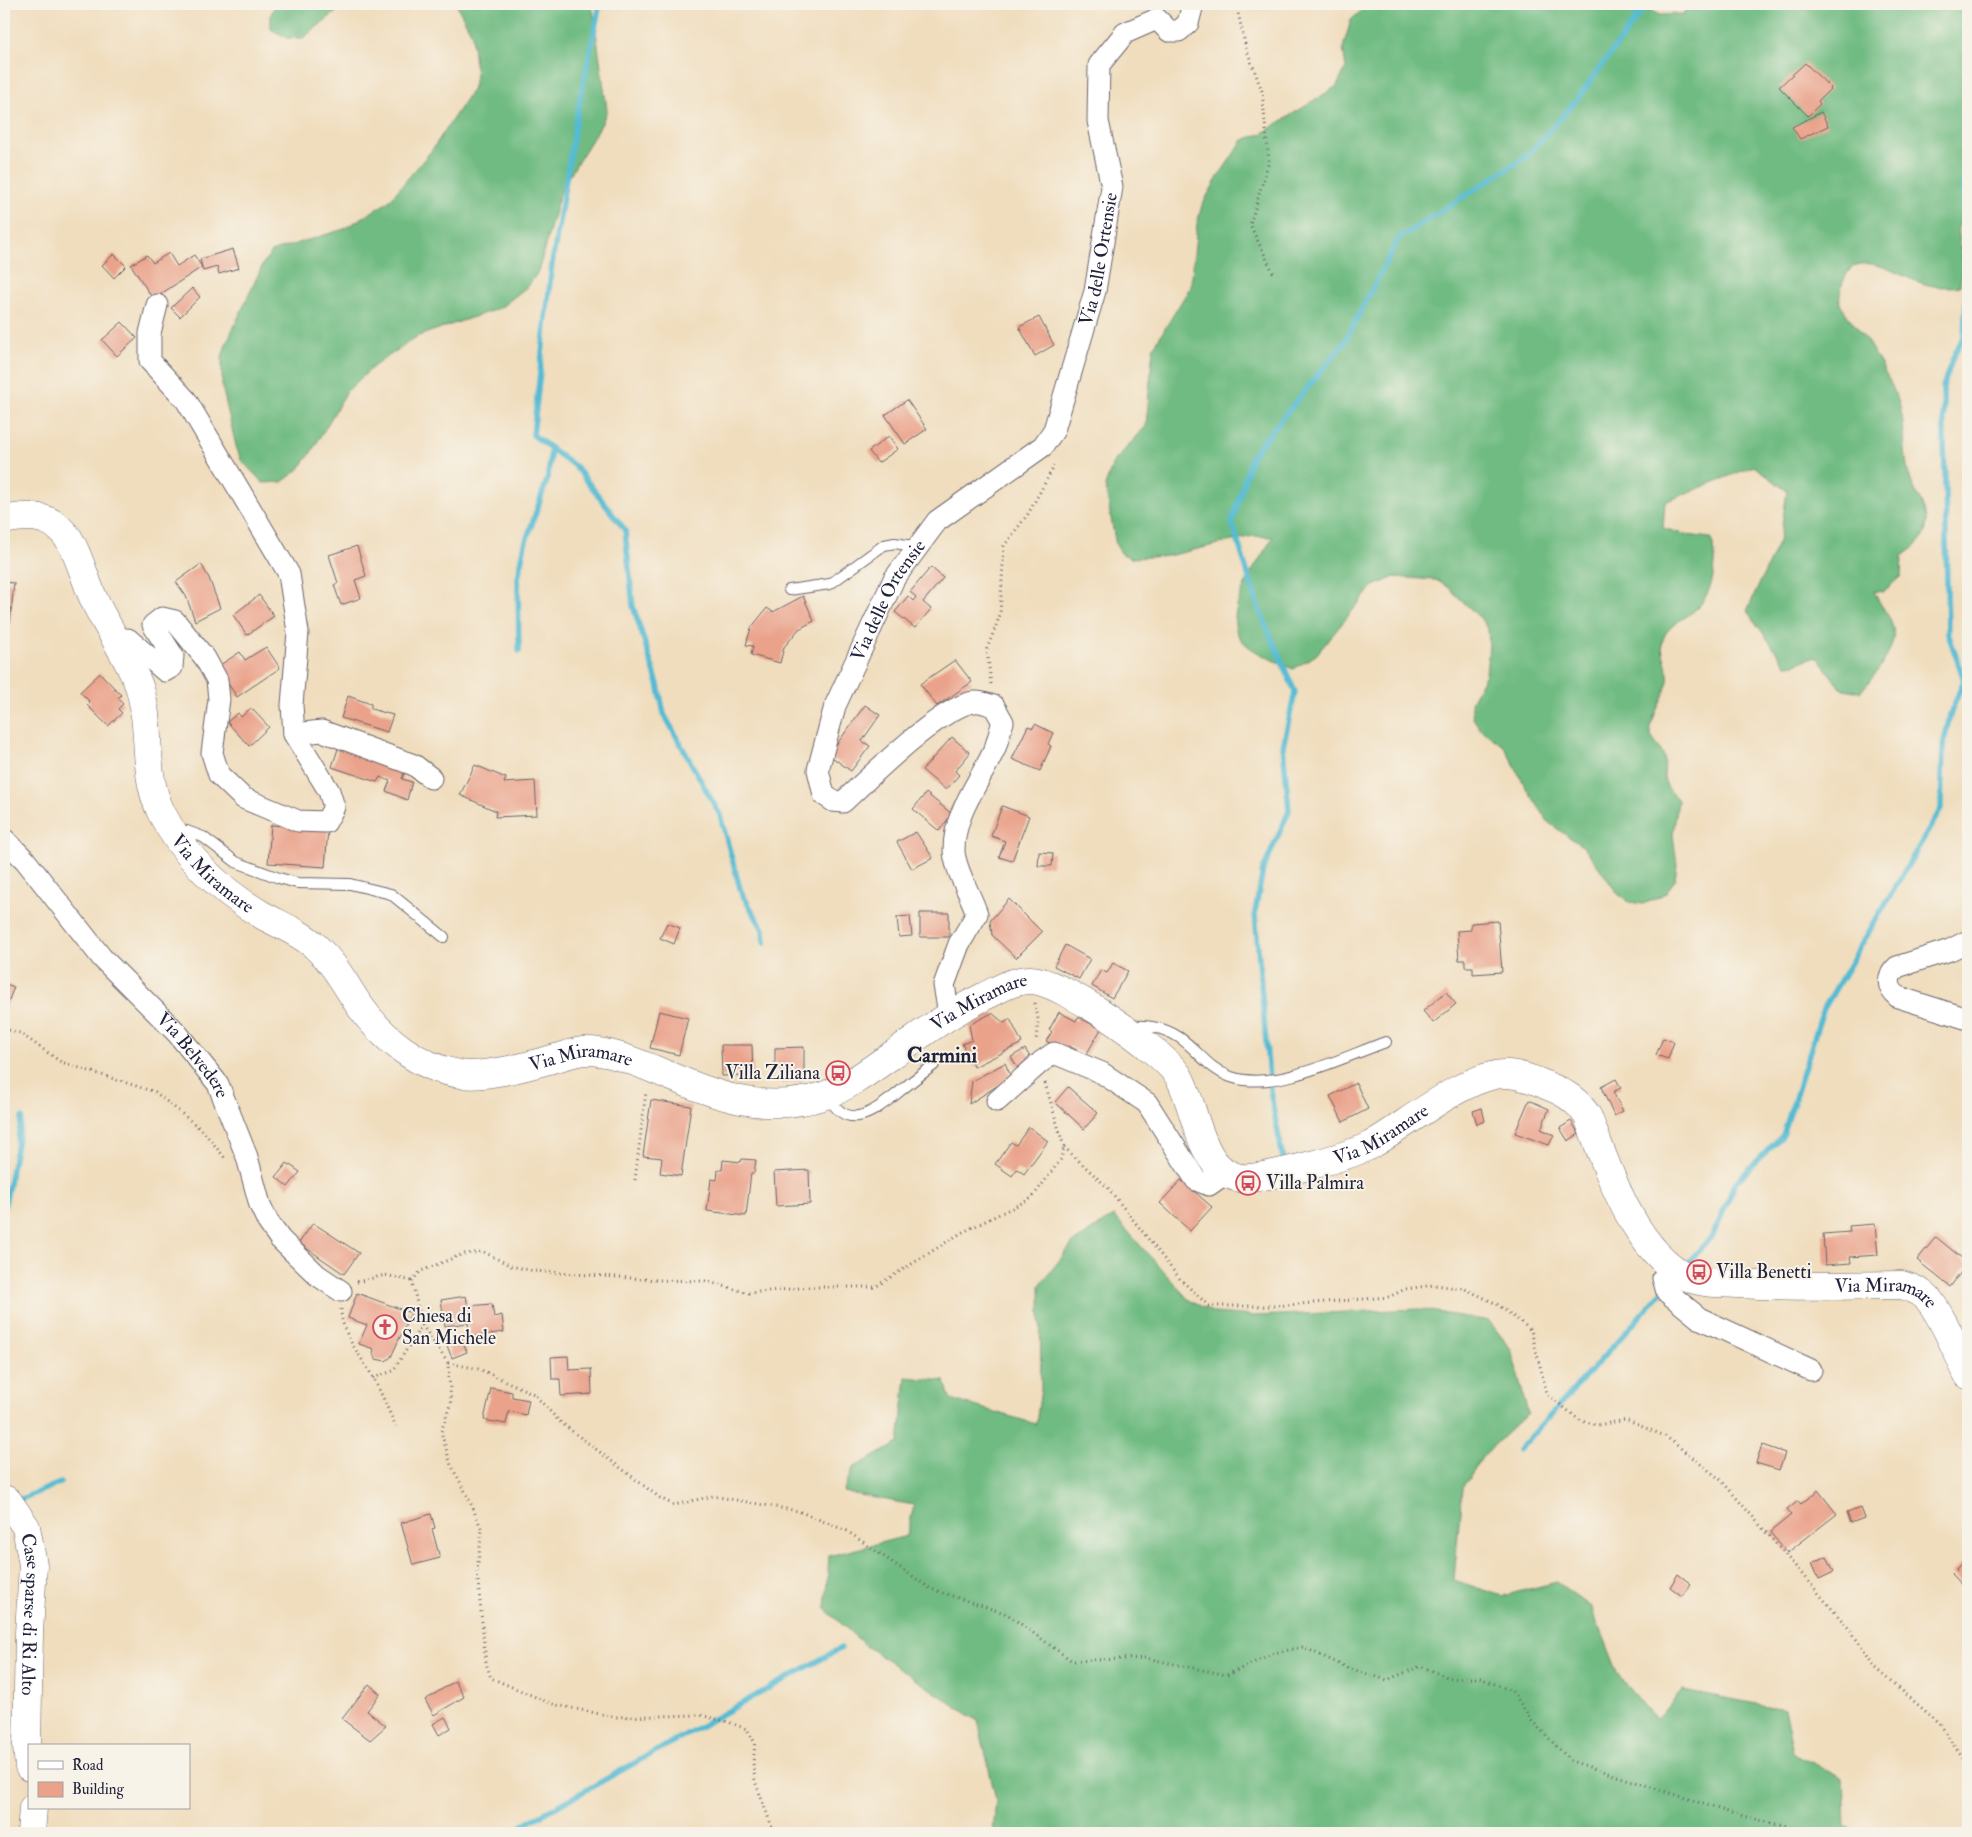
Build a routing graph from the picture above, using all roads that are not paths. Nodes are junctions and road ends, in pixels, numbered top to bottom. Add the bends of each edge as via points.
1 (1193, 4) edge
2 (158, 305) dead end
3 (4, 520) edge
4 (918, 546) junction
5 (789, 590) dead end
6 (117, 642) junction
7 (294, 734) junction
8 (432, 778) dead end
9 (175, 834) junction
10 (4, 839) edge
11 (444, 936) dead end
12 (1968, 941) edge
13 (949, 1014) junction
14 (1968, 1019) edge
15 (1124, 1028) junction
16 (1386, 1042) dead end
17 (934, 1065) dead end
18 (828, 1095) junction
19 (997, 1100) dead end
20 (1226, 1173) junction
21 (1671, 1266) junction
22 (341, 1291) road end
23 (1811, 1370) dead end
24 (1968, 1375) edge
25 (4, 1499) edge
26 (28, 1757) edge
27 (32, 1810) edge
28 (31, 1833) edge

1 - 4 street, Via delle Ortensie via 1188,23 1179,32 1168,30 1157,18 1125,33 1099,65 1098,120 1112,187 1095,291 1054,430 1043,446 936,521
2 - 7 street via 150,333 150,361 186,400 289,574 298,632 292,705
3 - 6 street, Via Miramare via 22,516 48,520 68,536 96,604
4 - 5 lane via 884,545 830,584
4 - 13 street, Via delle Ortensie via 894,580 835,706 818,770 824,795 833,801 843,802 912,738 953,710 975,702 994,706 1003,722 995,748 968,796 958,828 954,850 958,870 972,895 977,914 959,944 944,985
6 - 7 street via 128,639 165,671 172,667 173,656 153,625 162,618 174,620 205,658 217,680 219,699 212,753 220,775 243,798 298,821 326,822 334,807 329,791
6 - 9 street, Via Miramare via 140,690 150,781 162,813
7 - 8 street via 322,731 414,766
9 - 11 lane via 187,831 199,835 236,862 279,878 297,883 350,884 391,894
9 - 18 street, Via Miramare via 216,883 247,906 310,941 336,966 377,1029 426,1063 462,1074 514,1069 582,1051 621,1056 718,1096 753,1104 796,1102
10 - 22 street, Via Belvedere via 25,860 102,958 177,1033 218,1084 248,1157 260,1205 268,1222 280,1239 317,1274
12 - 14 street via 1897,967 1892,971 1889,982 1898,997
13 - 15 street, Via Miramare via 1009,984 1029,980 1051,984
13 - 18 street, Via Miramare
15 - 16 lane via 1138,1025 1160,1028 1180,1036 1209,1063 1231,1077 1261,1081 1282,1080
15 - 20 street, Via Miramare via 1162,1055 1181,1079 1208,1153
17 - 18 lane via 870,1114 856,1117 844,1114 833,1105
19 - 20 street via 1054,1054 1102,1073 1147,1103 1196,1180 1209,1185
20 - 21 street, Via Miramare via 1247,1179 1366,1148 1477,1080 1504,1073 1532,1079 1565,1093 1580,1105 1588,1117 1622,1203 1643,1236
21 - 23 street via 1663,1278 1667,1292 1699,1318
21 - 24 street, Via Miramare via 1691,1278 1720,1283 1800,1288 1902,1284 1928,1298
25 - 26 street, Case sparse di Ri Alto via 26,1527 33,1565
27 - 28 street

